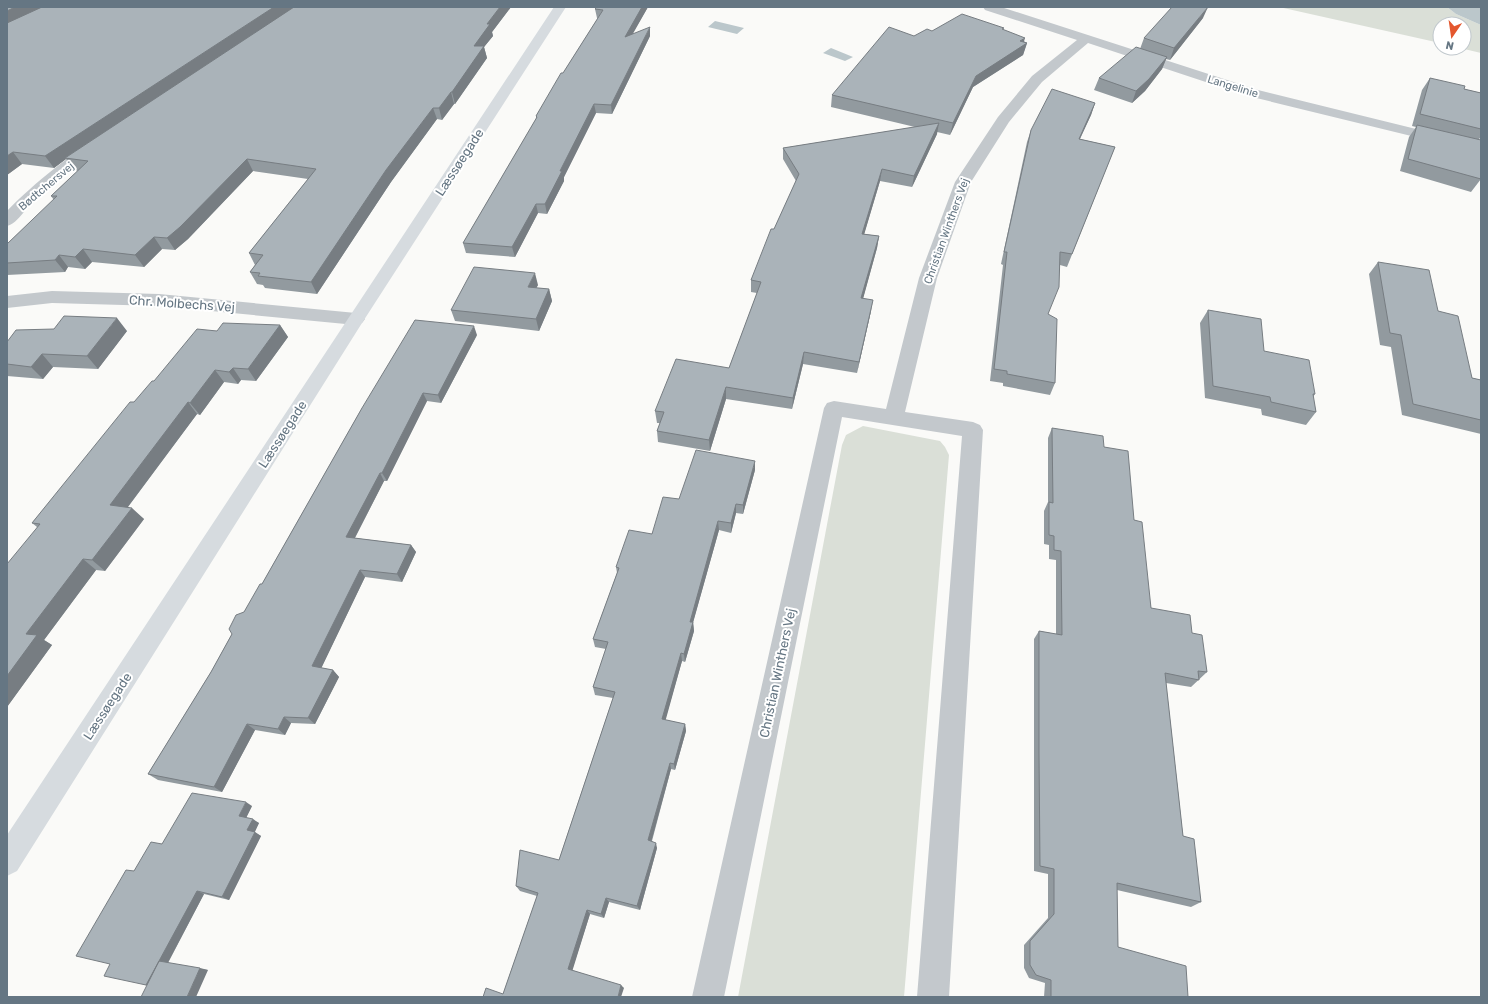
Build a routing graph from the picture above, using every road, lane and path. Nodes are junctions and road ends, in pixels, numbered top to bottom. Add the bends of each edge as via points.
1 (560, 7) edge
2 (989, 7) edge
3 (1086, 39) junction
4 (108, 139) edge
5 (1481, 149) edge
6 (7, 221) edge
7 (7, 302) edge
8 (356, 319) junction
9 (894, 417) junction
10 (7, 861) edge
11 (708, 997) edge
12 (932, 997) edge

1 - 8 street, Læssøegade
2 - 3 street, Langelinie
3 - 5 street, Langelinie via 1253,93
3 - 9 street, Christian Winthers Vej via 1037,79 1003,120 963,182 928,278
4 - 6 street, Bødtchersvej via 62,170 23,203
7 - 8 street, Chr. Molbechs Vej via 52,297 159,300
8 - 10 street, Læssøegade
9 - 11 street, Christian Winthers Vej via 834,408
9 - 12 street, Christian Winthers Vej via 973,430

